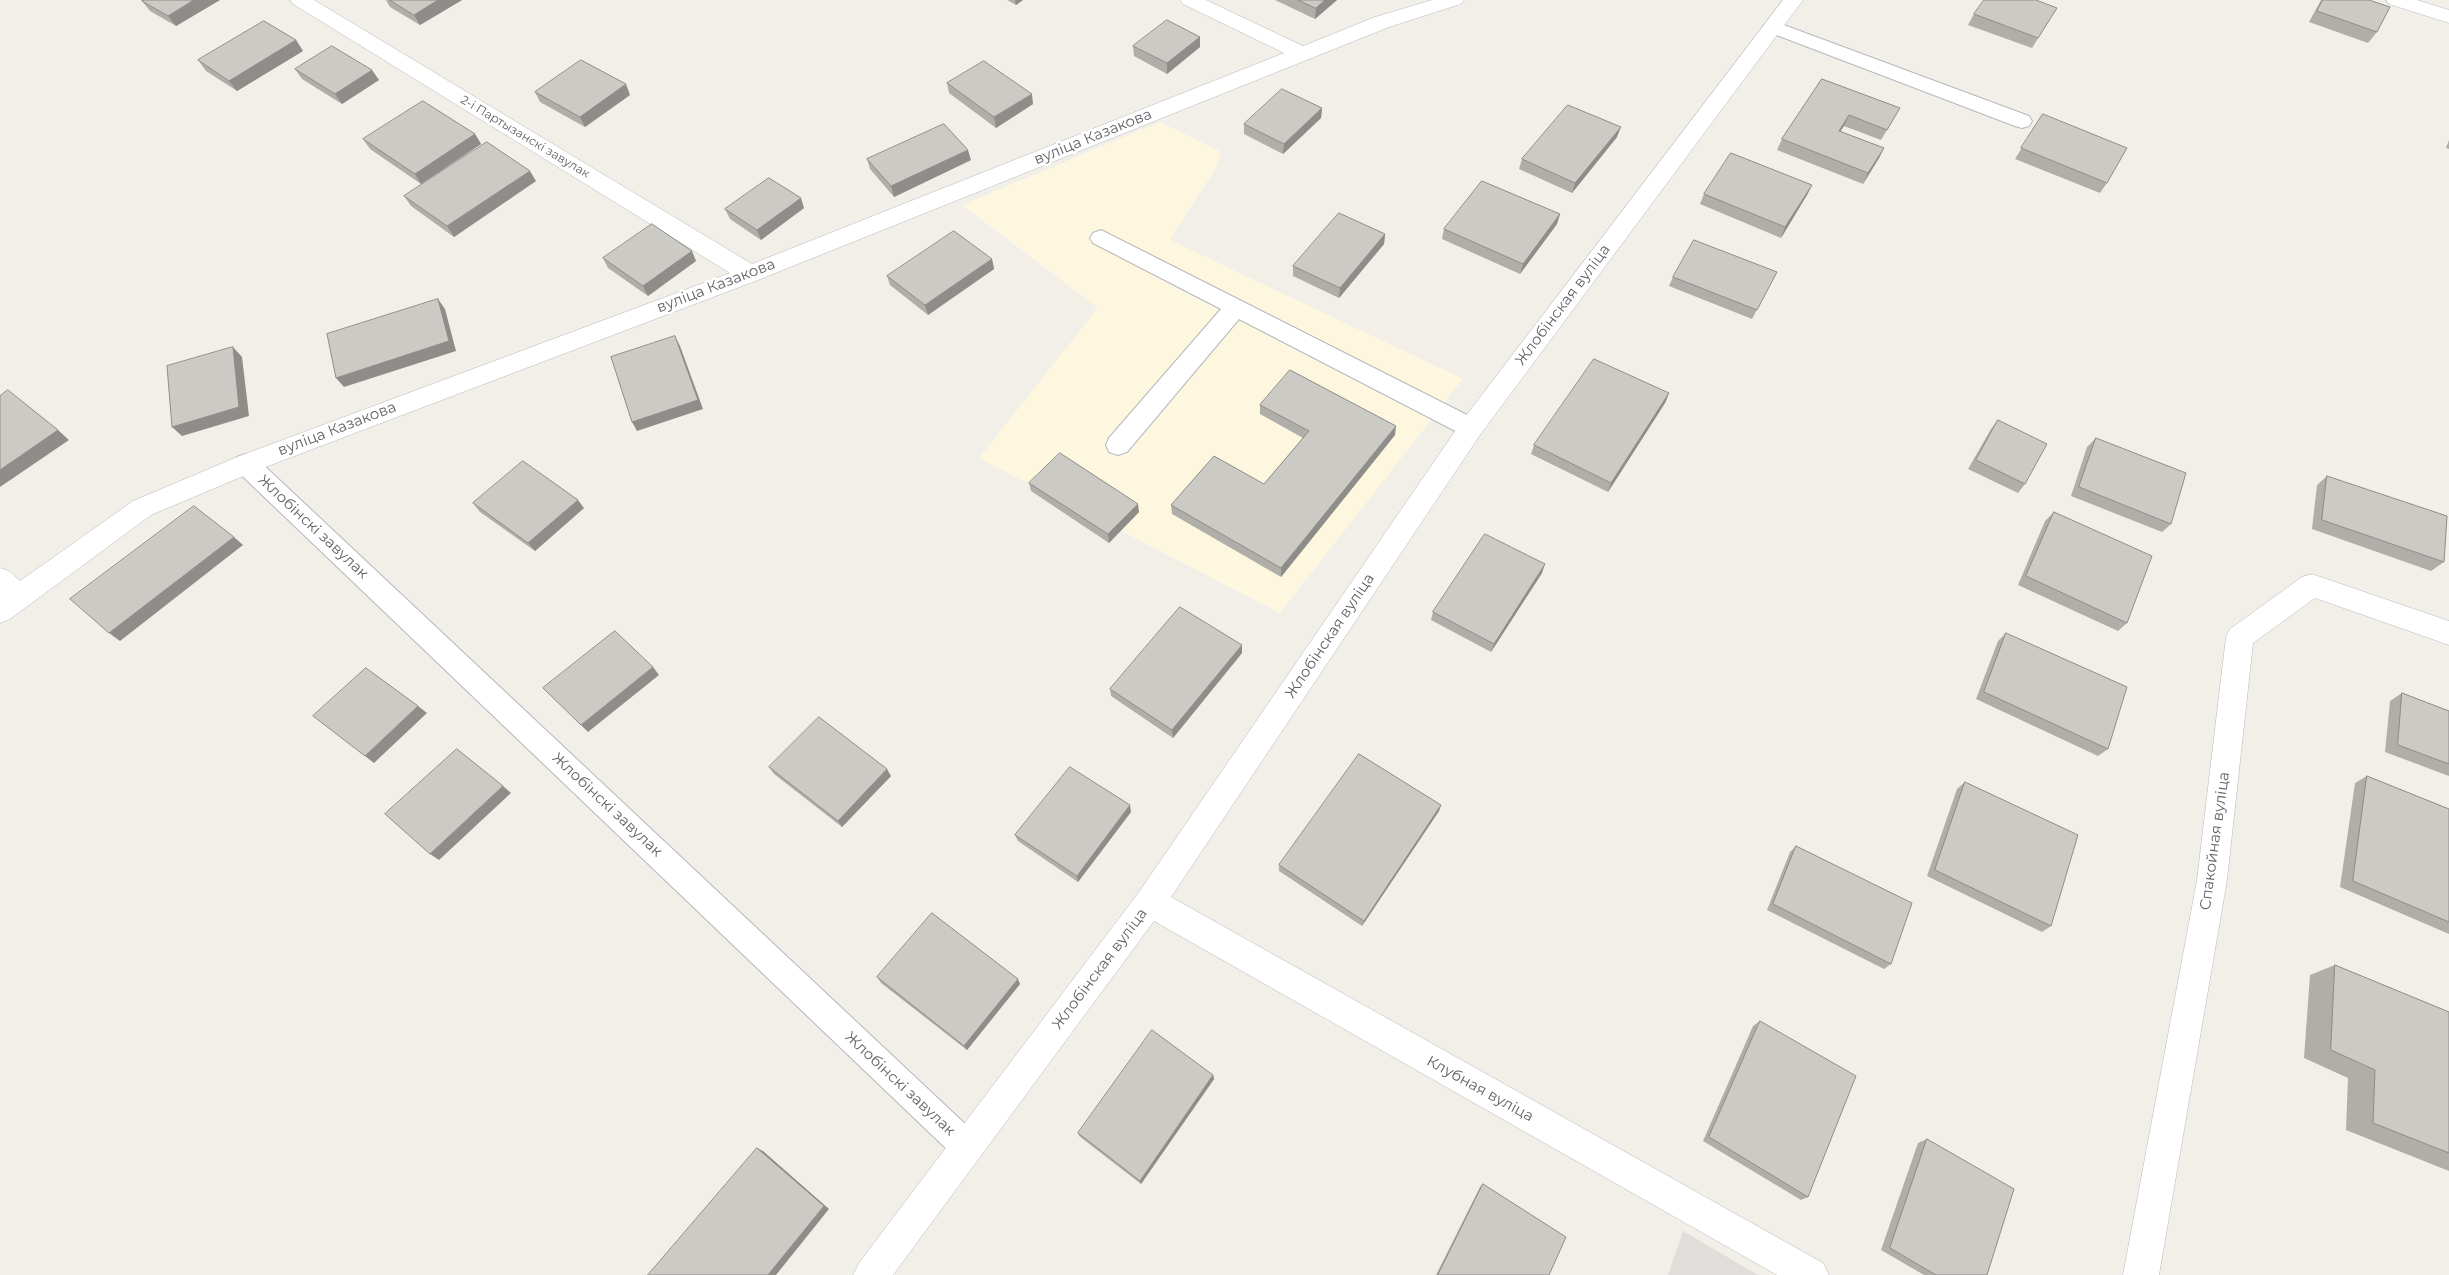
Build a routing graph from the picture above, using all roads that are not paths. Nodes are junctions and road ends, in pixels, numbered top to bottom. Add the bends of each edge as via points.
1 (300, 0) edge
2 (1190, 0) edge
3 (1402, 0) edge
4 (1454, 0) edge
5 (1793, 0) edge
6 (2396, 0) edge
7 (2449, 17) edge
8 (1382, 22) junction
9 (1773, 27) junction
10 (1302, 54) junction
11 (2022, 120) dead end
12 (1101, 238) dead end
13 (750, 274) junction
14 (1235, 308) junction
15 (1471, 428) junction
16 (1118, 445) dead end
17 (246, 464) junction
18 (6, 596) edge
19 (2449, 633) edge
20 (1150, 902) junction
21 (967, 1147) junction
22 (871, 1275) edge
23 (1811, 1275) edge
24 (2141, 1275) edge

1 - 13 street, 2-і Партызанскі завулак
2 - 10 street
3 - 8 street
4 - 8 street, вуліца Казакова
5 - 9 street, Жлобінская вуліца
6 - 7 street
8 - 10 street, вуліца Казакова
9 - 11 lane
9 - 15 street, Жлобінская вуліца
10 - 13 street, вуліца Казакова
12 - 14 lane
13 - 17 street, вуліца Казакова
14 - 15 lane
14 - 16 lane
15 - 20 street, Жлобінская вуліца
17 - 18 street, вуліца Казакова via 142,508
17 - 21 lane, Жлобінскі завулак
19 - 24 street, Спакойная вуліца via 2312,585 2240,637 2212,880
20 - 21 street, Жлобінская вуліца
20 - 23 street, Клубная вуліца
21 - 22 street, Жлобінская вуліца

